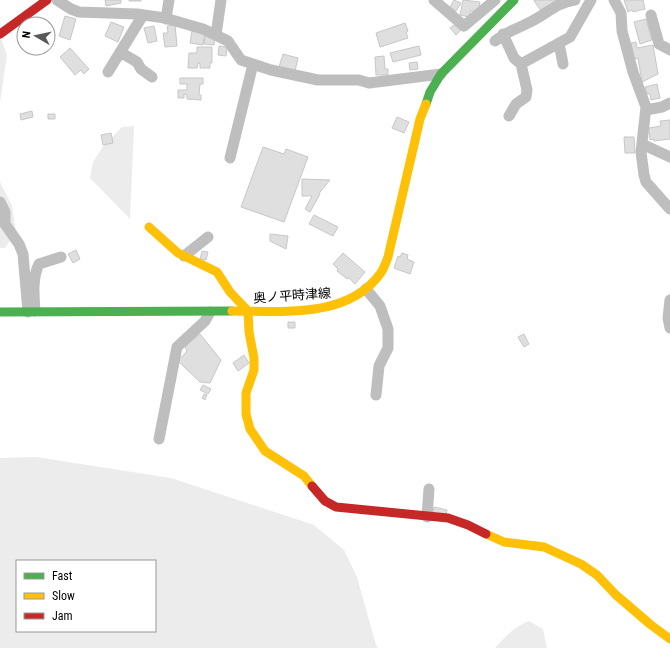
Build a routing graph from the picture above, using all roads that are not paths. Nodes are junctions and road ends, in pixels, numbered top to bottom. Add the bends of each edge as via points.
1 (47, 0) edge
2 (57, 0) edge
3 (169, 0) edge
4 (221, 0) edge
5 (434, 0) edge
6 (495, 0) edge
7 (514, 0) edge
8 (575, 0) edge
9 (591, 0) edge
10 (614, 0) edge
11 (143, 15) junction
12 (652, 15) dead end
13 (166, 19) junction
14 (0, 34) edge
15 (216, 35) junction
16 (559, 43) junction
17 (670, 50) edge
18 (120, 52) junction
19 (253, 64) junction
20 (521, 64) junction
21 (563, 64) dead end
22 (108, 72) dead end
23 (441, 74) junction
24 (152, 77) dead end
25 (670, 103) edge
26 (646, 110) junction
27 (509, 116) dead end
28 (642, 144) junction
29 (670, 157) edge
30 (230, 158) dead end
31 (0, 202) edge
32 (670, 209) edge
33 (150, 227) dead end
34 (208, 237) dead end
35 (184, 256) junction
36 (61, 257) dead end
37 (366, 289) junction
38 (670, 300) edge
39 (248, 311) junction
40 (0, 312) edge
41 (31, 312) junction
42 (210, 312) junction
43 (670, 328) edge
44 (376, 395) dead end
45 (159, 440) dead end
46 (429, 489) dead end
47 (428, 517) junction
48 (670, 639) edge

1 - 14 main road
2 - 11 street via 79,12
3 - 13 street
4 - 15 street
5 - 6 street via 464,26
7 - 23 main road, 奥ノ平時津線
8 - 20 street via 556,5 546,14 499,37
9 - 16 street via 570,37
10 - 26 street via 621,13 622,31
11 - 13 street
11 - 18 street
12 - 17 street via 659,44
13 - 15 street
15 - 19 street via 228,41 241,60
16 - 20 street
16 - 21 street
18 - 22 street
18 - 24 street via 137,62 141,69
19 - 23 street via 318,80 353,80 369,83
19 - 30 street
20 - 27 street via 527,90 526,97 516,104
23 - 37 main road, 奥ノ平時津線 via 430,92 420,119 386,262 381,273
25 - 26 street
26 - 28 street
28 - 29 street
28 - 32 street via 640,152 646,182
31 - 41 street via 5,212 5,224 24,254
33 - 35 main road
34 - 35 street
35 - 39 main road via 217,272 230,292
36 - 41 street via 39,264
37 - 39 main road, 奥ノ平時津線 via 336,305 311,309
37 - 44 street via 380,306 388,329 388,348 379,366
38 - 43 street
39 - 42 main road, 奥ノ平時津線
39 - 47 main road via 254,370 246,393 246,414 250,429 265,450 304,476 325,501 336,507
40 - 41 main road, 奥ノ平時津線
41 - 42 main road, 奥ノ平時津線
42 - 45 street via 205,321 177,347
46 - 47 street
47 - 48 main road via 448,518 504,542 544,547 581,564

